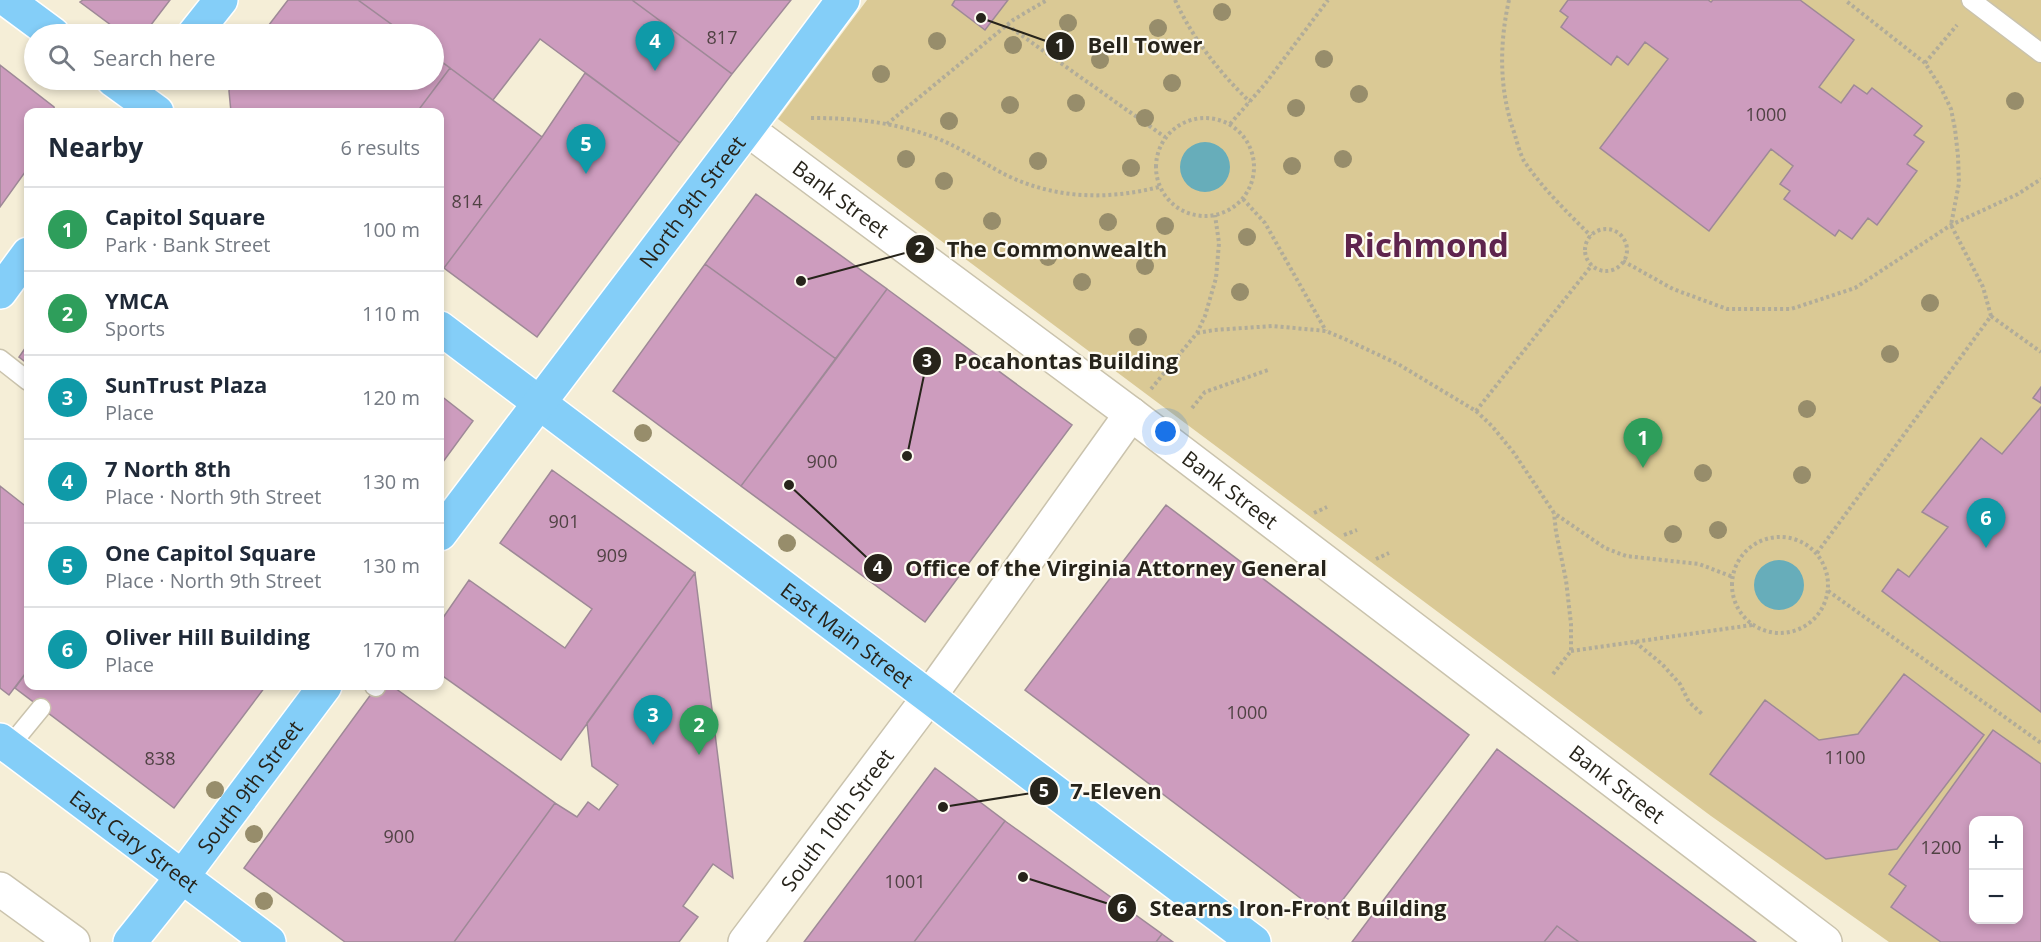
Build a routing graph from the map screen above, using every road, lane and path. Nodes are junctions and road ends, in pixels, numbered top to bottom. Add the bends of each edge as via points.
1 (7, 0) edge
2 (221, 0) edge
3 (843, 0) edge
4 (1047, 0) edge
5 (1175, 0) edge
6 (1329, 0) edge
7 (1509, 0) edge
8 (1845, 0) edge
9 (1971, 0) edge
10 (1037, 1) edge
11 (39, 24) edge
12 (202, 24) edge
13 (1007, 26) junction
14 (1957, 26) dead end
15 (2041, 53) edge
16 (1925, 63) junction
17 (129, 90) edge
18 (148, 102) edge
19 (1250, 102) junction
20 (811, 118) dead end
21 (887, 124) junction
22 (1230, 124) junction
23 (747, 129) junction
24 (1165, 136) junction
25 (2041, 179) edge
26 (1160, 187) junction
27 (1243, 199) junction
28 (1215, 215) junction
29 (1951, 225) junction
30 (1591, 236) junction
31 (24, 259) edge
32 (1623, 261) junction
33 (1592, 265) junction
34 (0, 292) edge
35 (1991, 316) junction
36 (444, 331) edge
37 (1326, 331) junction
38 (1197, 333) junction
39 (2041, 352) edge
40 (0, 358) edge
41 (1268, 370) dead end
42 (1164, 372) dead end
43 (24, 378) edge
44 (538, 403) junction
45 (1192, 408) dead end
46 (1476, 411) junction
47 (1131, 414) junction
48 (1554, 513) junction
49 (444, 529) edge
50 (1817, 553) junction
51 (1733, 578) junction
52 (1828, 591) junction
53 (1753, 625) junction
54 (1635, 642) junction
55 (1571, 651) junction
56 (1553, 674) dead end
57 (322, 690) edge
58 (929, 697) junction
59 (41, 708) dead end
60 (1702, 714) dead end
61 (2041, 743) edge
62 (5, 744) edge
63 (182, 877) junction
64 (0, 889) edge
65 (753, 939) edge
66 (73, 942) edge
67 (130, 942) edge
68 (269, 942) edge
69 (1254, 942) edge
70 (1825, 942) edge

1 - 11 main road
2 - 12 main road
3 - 23 main road, North 9th Street
4 - 10 path
5 - 19 path via 1208,56
6 - 19 path
7 - 30 path via 1502,30 1502,80 1508,117 1523,159 1551,197
8 - 16 path
9 - 15 lane
10 - 13 path
13 - 21 path
13 - 24 path
14 - 16 path
16 - 29 path via 1951,108 1955,129 1959,183
17 - 18 main road
19 - 22 path
20 - 21 path via 854,118
21 - 26 path via 936,138 1008,176 1059,194 1118,195
22 - 24 path via 1202,117 1188,120
22 - 27 path via 1250,145 1254,159 1254,173
23 - 44 main road, North 9th Street
23 - 47 street, Bank Street
24 - 26 path via 1155,161
25 - 29 path via 2019,194
26 - 28 path via 1182,211 1198,216
27 - 28 path
27 - 37 path via 1265,223
28 - 38 path via 1219,243 1216,278
29 - 32 path via 1855,288 1791,309 1727,309 1673,289
29 - 35 path via 1983,287
30 - 32 path via 1606,230 1619,234 1626,245
30 - 33 path via 1585,251
31 - 34 main road
32 - 33 path via 1616,268 1603,271
33 - 46 path
35 - 39 path
35 - 50 path
36 - 44 main road, East Main Street
37 - 38 path via 1273,326
37 - 46 path via 1398,364
38 - 42 path
40 - 43 lane
41 - 45 path via 1205,392
44 - 49 main road
44 - 58 main road, East Main Street
46 - 48 path via 1514,453
47 - 58 street, South 10th Street
47 - 70 street, Bank Street
48 - 51 path via 1605,548 1626,555 1699,564
48 - 55 path via 1570,603
50 - 51 path via 1805,543 1774,537 1747,550 1737,563
50 - 52 path via 1828,578
51 - 53 path via 1736,604
52 - 53 path via 1824,607 1800,629 1784,633
52 - 61 path
53 - 54 path
54 - 55 path
54 - 60 path via 1662,664
55 - 56 path
57 - 63 main road, South 9th Street
58 - 65 street, South 10th Street
58 - 69 main road, East Main Street
59 - 62 lane
62 - 63 main road, East Cary Street
63 - 67 main road, South 9th Street
63 - 68 main road, East Cary Street
64 - 66 street

